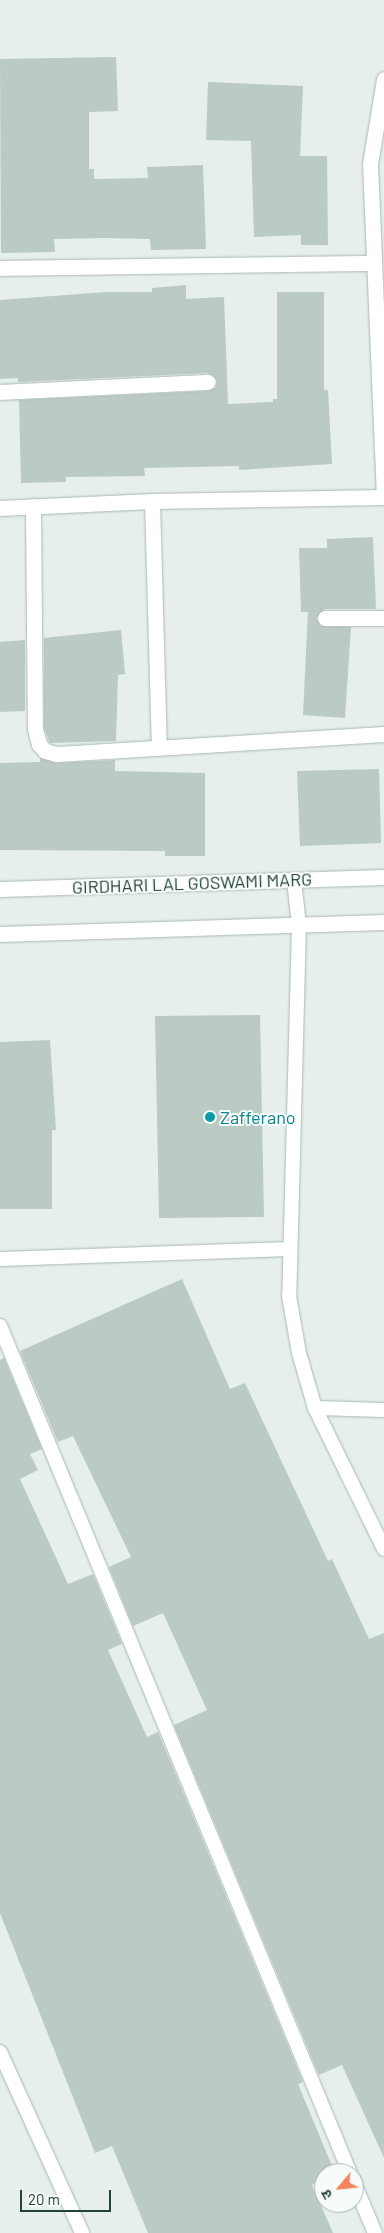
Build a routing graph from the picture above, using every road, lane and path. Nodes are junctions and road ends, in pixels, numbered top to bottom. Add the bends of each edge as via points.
1 (384, 79) edge
2 (374, 263) junction
3 (0, 268) edge
4 (208, 382) dead end
5 (0, 392) edge
6 (384, 498) edge
7 (152, 501) junction
8 (33, 506) junction
9 (0, 508) edge
10 (325, 618) dead end
11 (384, 618) edge
12 (384, 734) edge
13 (159, 745) junction
14 (384, 877) edge
15 (294, 880) junction
16 (0, 889) edge
17 (384, 922) edge
18 (298, 925) junction
19 (0, 934) edge
20 (290, 1249) junction
21 (0, 1259) edge
22 (0, 1326) edge
23 (315, 1408) junction
24 (384, 1410) edge
25 (384, 1549) edge
26 (0, 2052) edge
27 (346, 2163) edge
28 (364, 2207) edge
29 (82, 2233) edge
30 (375, 2233) edge

1 - 2 street via 370,164
2 - 3 street
2 - 6 street
4 - 5 street
6 - 7 street
7 - 8 street
7 - 13 street
8 - 9 street
8 - 13 street via 35,729 39,744 45,751 56,754
10 - 11 street
12 - 13 street
14 - 15 street, GIRDHARI LAL GOSWAMI MARG
15 - 16 street, GIRDHARI LAL GOSWAMI MARG
15 - 18 lane
17 - 18 street
18 - 19 street
18 - 20 lane
20 - 21 lane
20 - 23 lane via 289,1296 298,1352
22 - 27 lane
23 - 24 lane
23 - 25 lane
26 - 29 lane
28 - 30 lane

